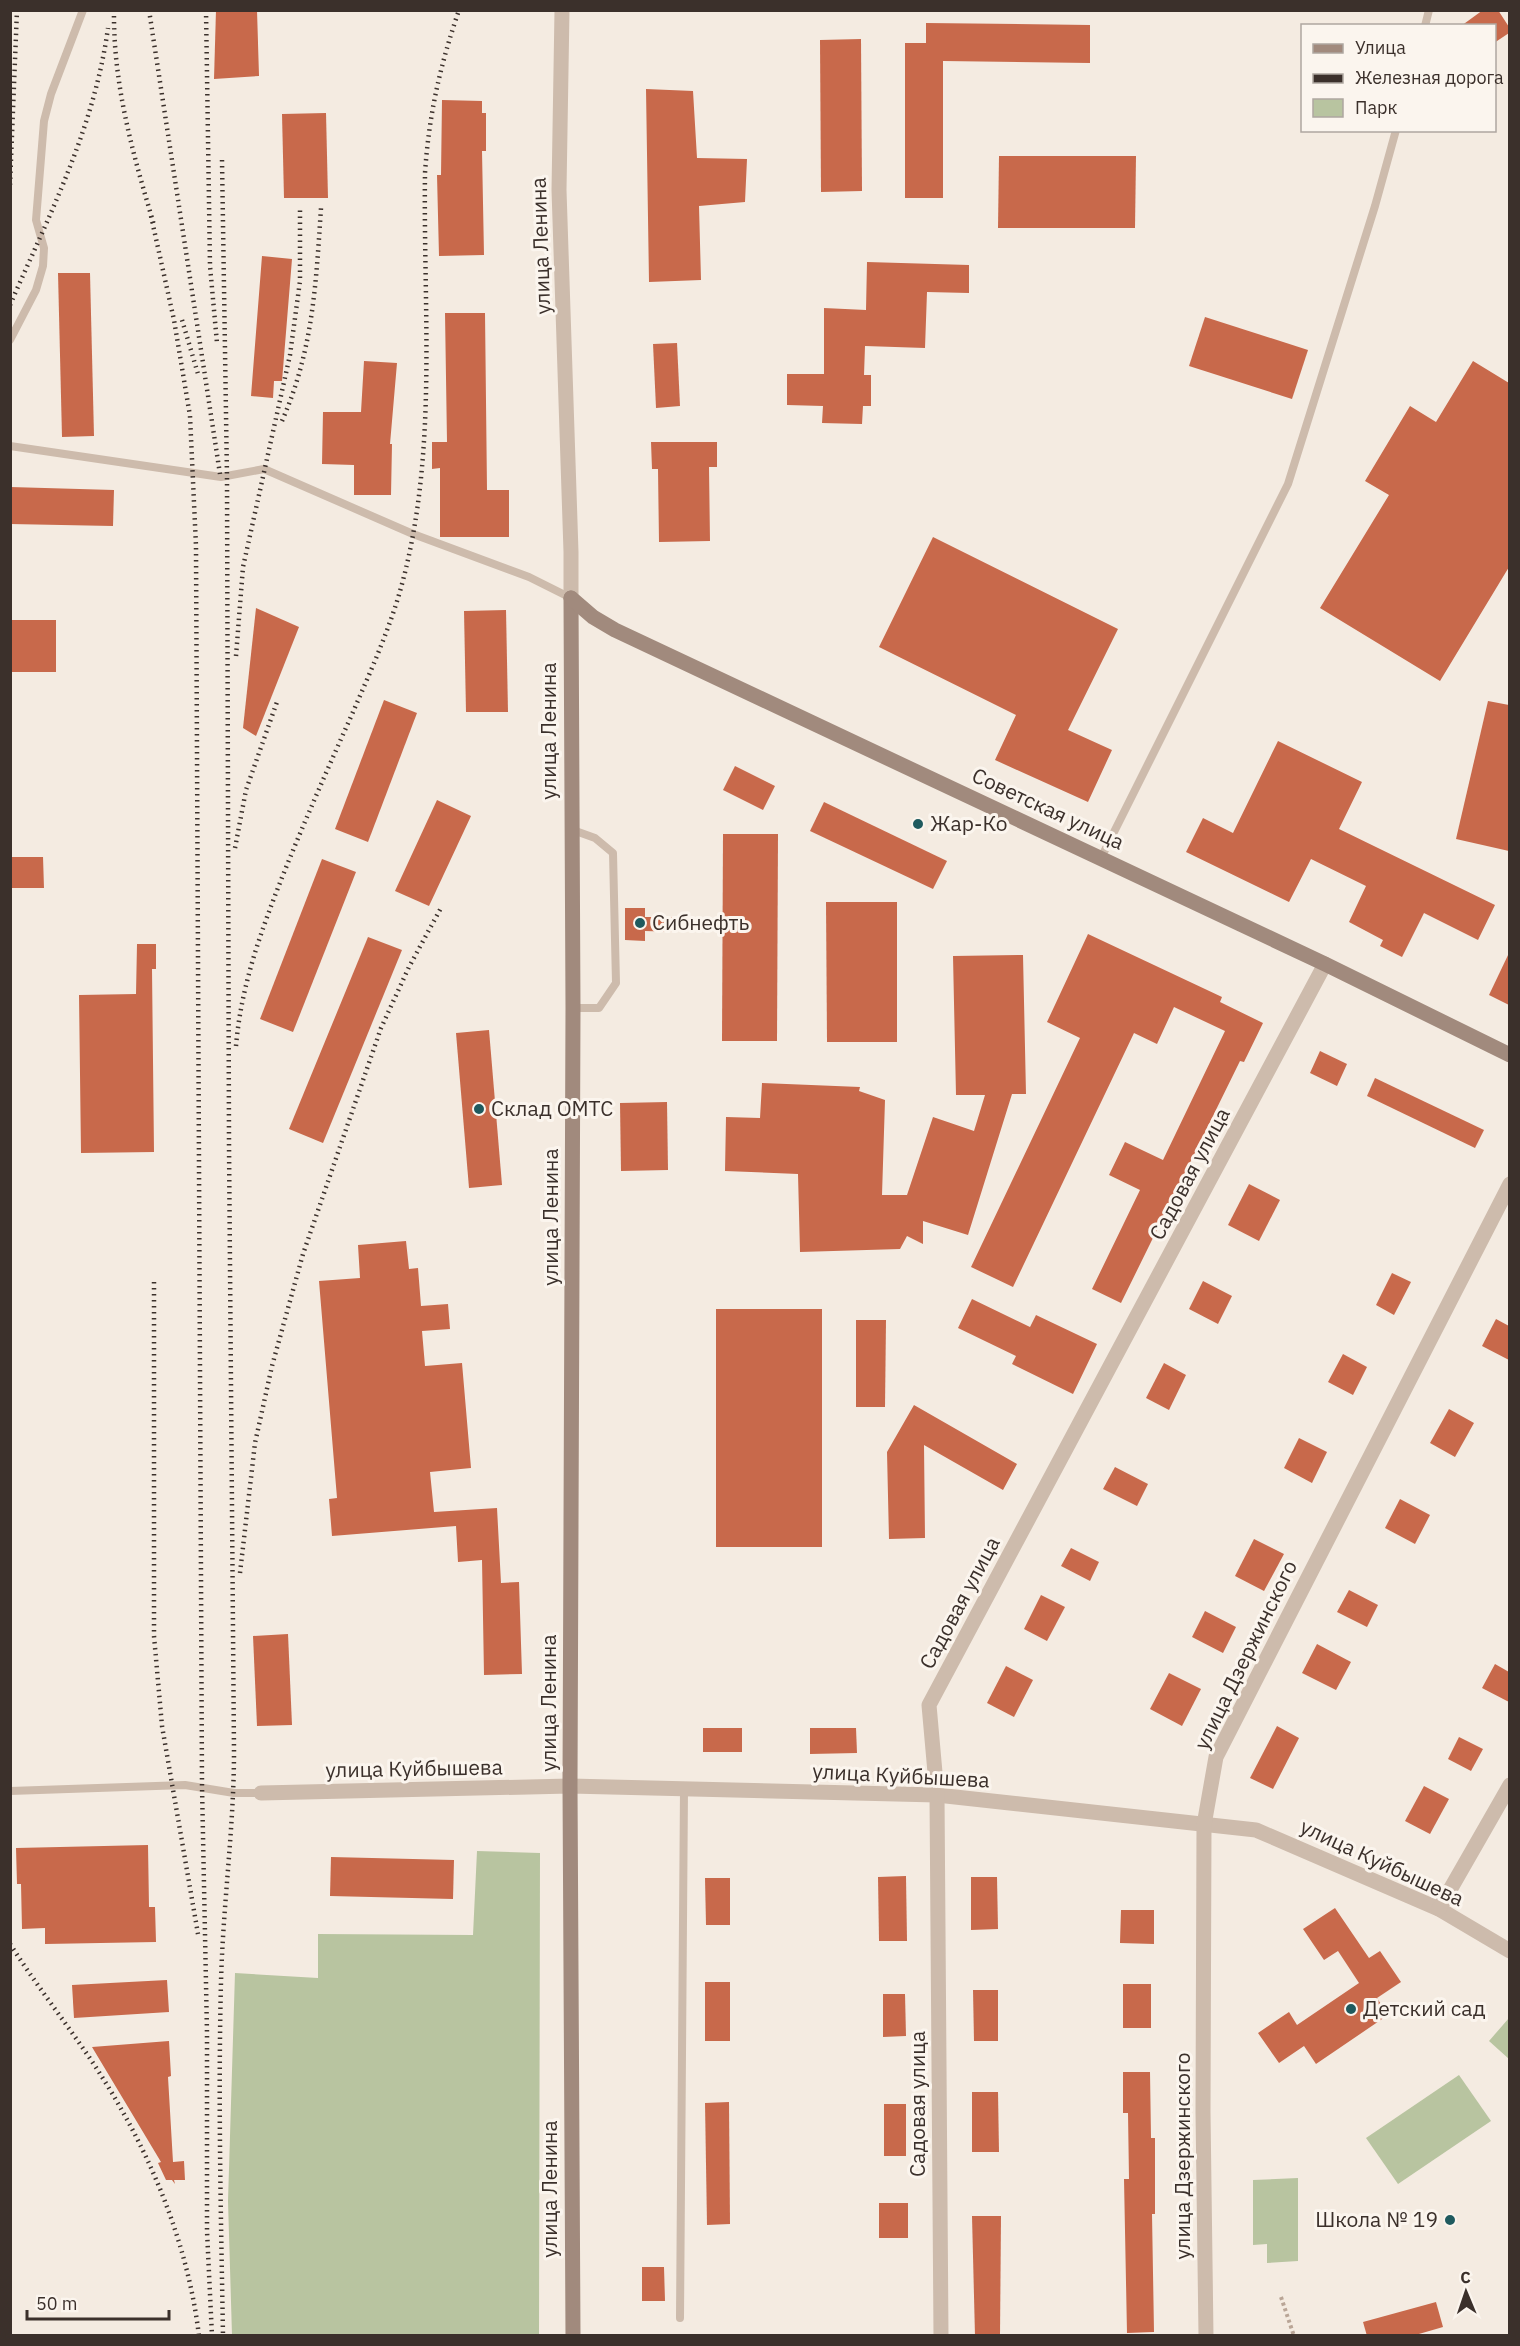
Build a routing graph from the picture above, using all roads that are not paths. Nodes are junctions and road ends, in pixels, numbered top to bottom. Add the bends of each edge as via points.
1 (83, 10) edge
2 (562, 10) edge
3 (1395, 132) edge
4 (10, 340) edge
5 (10, 446) edge
6 (571, 598) junction
7 (570, 829) junction
8 (1101, 858) junction
9 (1325, 964) junction
10 (573, 1008) junction
11 (1509, 1054) edge
12 (1509, 1184) edge
13 (1509, 1785) edge
14 (570, 1786) junction
15 (684, 1789) junction
16 (10, 1791) edge
17 (261, 1793) joint
18 (937, 1795) junction
19 (1204, 1825) junction
20 (1439, 1909) junction
21 (1509, 1951) edge
22 (680, 2318) dead end
23 (571, 2336) edge
24 (941, 2336) edge
25 (1206, 2336) edge

1 - 4 lane via 44,121 36,220 44,248 43,266 36,290
2 - 6 street, улица Ленина via 559,190
3 - 8 lane via 1288,484
5 - 6 lane via 220,477 264,469 413,534 529,577
6 - 7 street, улица Ленина
6 - 8 street, Советская улица via 592,617 615,630
7 - 10 street, улица Ленина
7 - 10 lane via 595,838 613,852 616,983 599,1008
8 - 9 street, Советская улица
9 - 11 street, Советская улица
9 - 18 street, Садовая улица via 929,1705
10 - 14 street, улица Ленина
12 - 19 street, улица Дзержинского via 1216,1757
13 - 20 street
14 - 15 street, улица Куйбышева
14 - 17 street, улица Куйбышева
14 - 23 street, улица Ленина
15 - 18 street, улица Куйбышева
15 - 22 lane
16 - 17 lane via 185,1785
18 - 19 street, улица Куйбышева
18 - 24 street, Садовая улица
19 - 20 street, улица Куйбышева via 1256,1830
19 - 25 street, улица Дзержинского
20 - 21 street, улица Куйбышева

